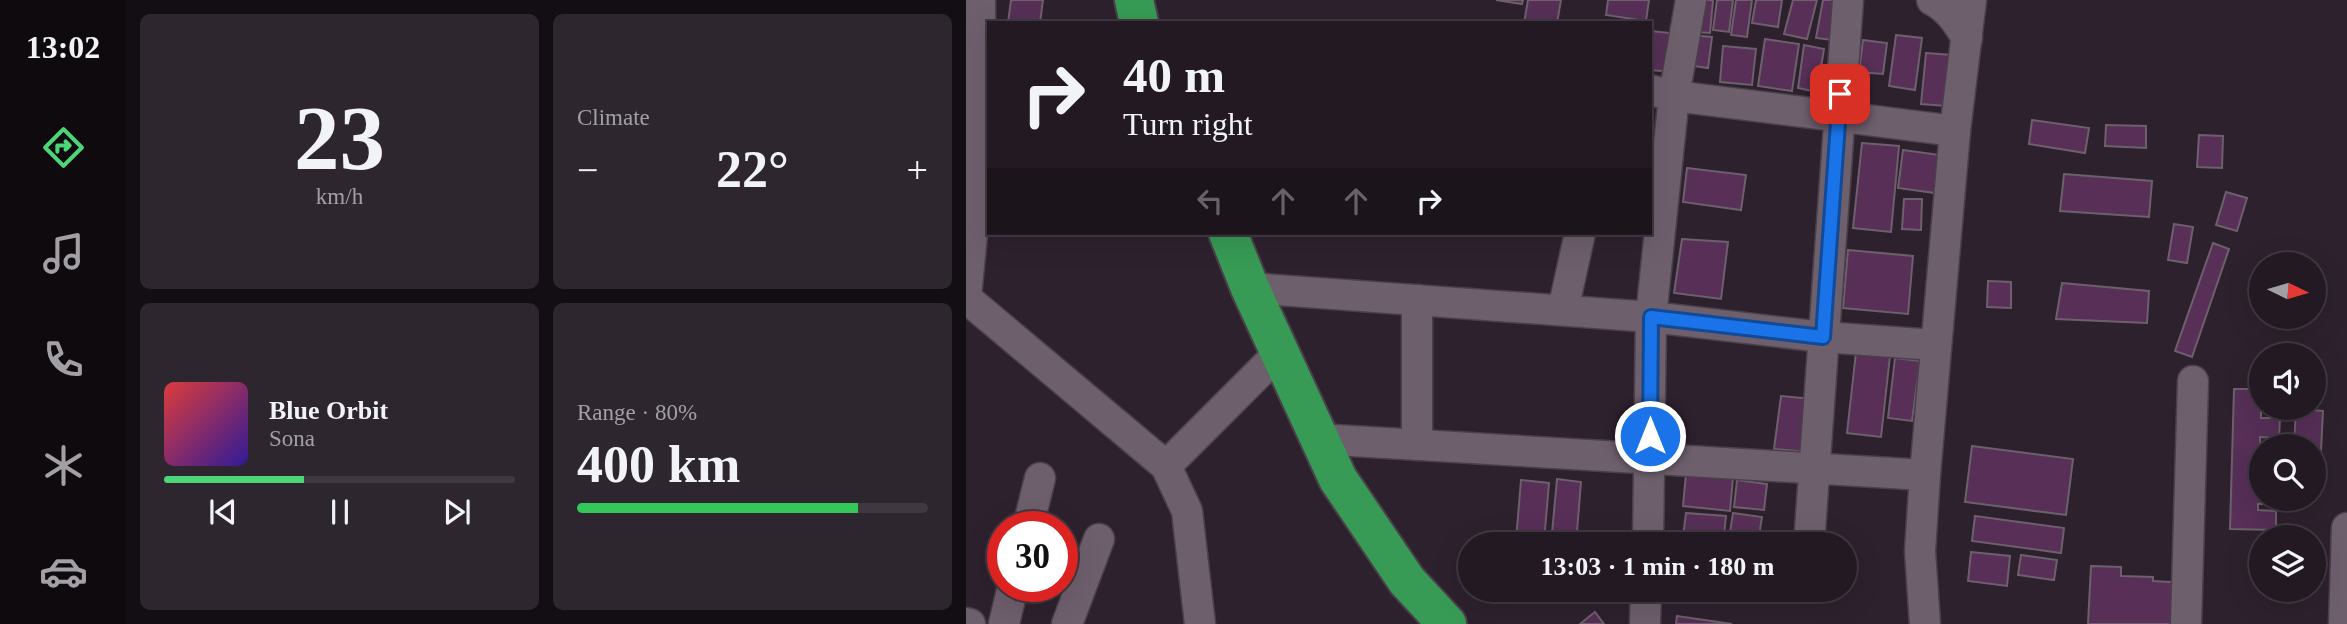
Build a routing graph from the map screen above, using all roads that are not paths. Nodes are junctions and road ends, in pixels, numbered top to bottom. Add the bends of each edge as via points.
1 (980, 0) edge
2 (1134, 0) edge
3 (1690, 0) edge
4 (1848, 0) edge
5 (1932, 0) edge
6 (1971, 0) edge
7 (1139, 21) edge
8 (1967, 38) junction
9 (1662, 93) edge
10 (1838, 118) junction
11 (1955, 131) junction
12 (985, 140) edge
13 (1229, 235) edge
14 (1580, 235) edge
15 (1250, 288) junction
16 (966, 297) edge
17 (1418, 300) junction
18 (1563, 310) junction
19 (1651, 317) junction
20 (1823, 337) junction
21 (1935, 345) junction
22 (1280, 352) junction
23 (2193, 381) dead end
24 (1318, 439) junction
25 (1417, 445) junction
26 (1650, 459) junction
27 (1166, 466) junction
28 (1814, 468) junction
29 (1925, 475) junction
30 (1040, 478) dead end
31 (1032, 511) edge
32 (2347, 528) edge
33 (1647, 532) edge
34 (1810, 532) edge
35 (1099, 538) dead end
36 (1009, 602) edge
37 (1646, 602) edge
38 (1003, 624) edge
39 (1066, 624) edge
40 (1200, 624) edge
41 (1446, 624) edge
42 (1645, 624) edge
43 (1925, 624) edge
44 (2186, 624) edge
45 (2344, 624) edge

1 - 12 street
2 - 7 highway
3 - 9 street
4 - 10 street
5 - 8 street via 1944,6
6 - 8 street
8 - 11 street
9 - 10 street
9 - 19 street
10 - 11 street
10 - 20 street
11 - 21 street
12 - 16 street
13 - 15 highway
14 - 18 street
15 - 17 street
15 - 22 highway
16 - 27 street
17 - 18 street
17 - 25 street
18 - 19 street
19 - 20 street
19 - 26 street
20 - 21 street
20 - 28 street
21 - 29 street
22 - 24 highway
22 - 27 street
23 - 44 street
24 - 25 street
24 - 41 highway via 1338,480 1407,581
25 - 26 street
26 - 28 street
26 - 33 street
27 - 40 street via 1187,511
28 - 29 street
28 - 34 street
29 - 43 street via 1920,551
30 - 31 street
32 - 45 street
35 - 39 street
36 - 38 street
37 - 42 street

